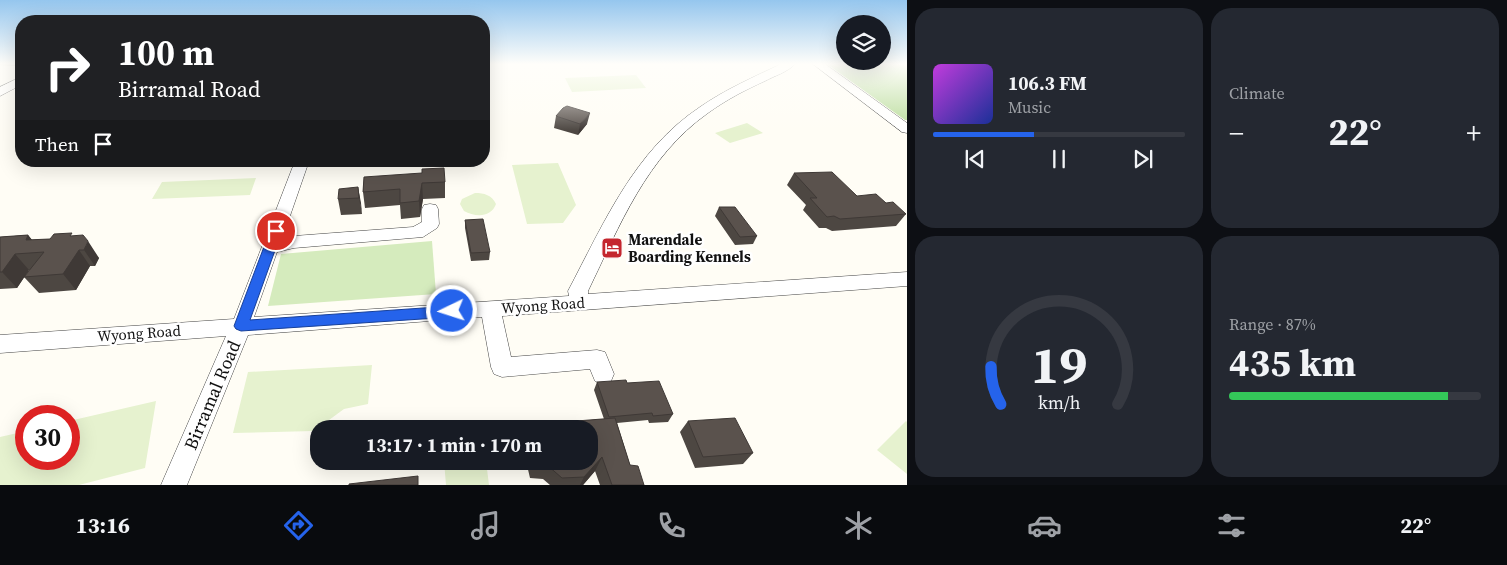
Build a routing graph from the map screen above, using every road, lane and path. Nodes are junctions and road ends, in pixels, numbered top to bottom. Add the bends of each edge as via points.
1 (747, 87) edge
2 (849, 87) edge
3 (907, 129) edge
4 (300, 167) edge
5 (430, 209) dead end
6 (270, 248) junction
7 (907, 279) edge
8 (579, 303) junction
9 (490, 309) junction
10 (241, 326) junction
11 (0, 344) edge
12 (603, 374) dead end
13 (174, 485) edge

1 - 8 street via 700,112 645,165 628,190 581,284
2 - 3 street
4 - 6 street, Birramal Road
5 - 6 street via 431,224 417,233 294,242
6 - 10 street, Birramal Road
7 - 8 street, Wyong Road
8 - 9 street, Wyong Road
9 - 10 street, Wyong Road
9 - 12 street via 502,367 554,369 597,359
10 - 11 street, Wyong Road
10 - 13 street, Birramal Road

